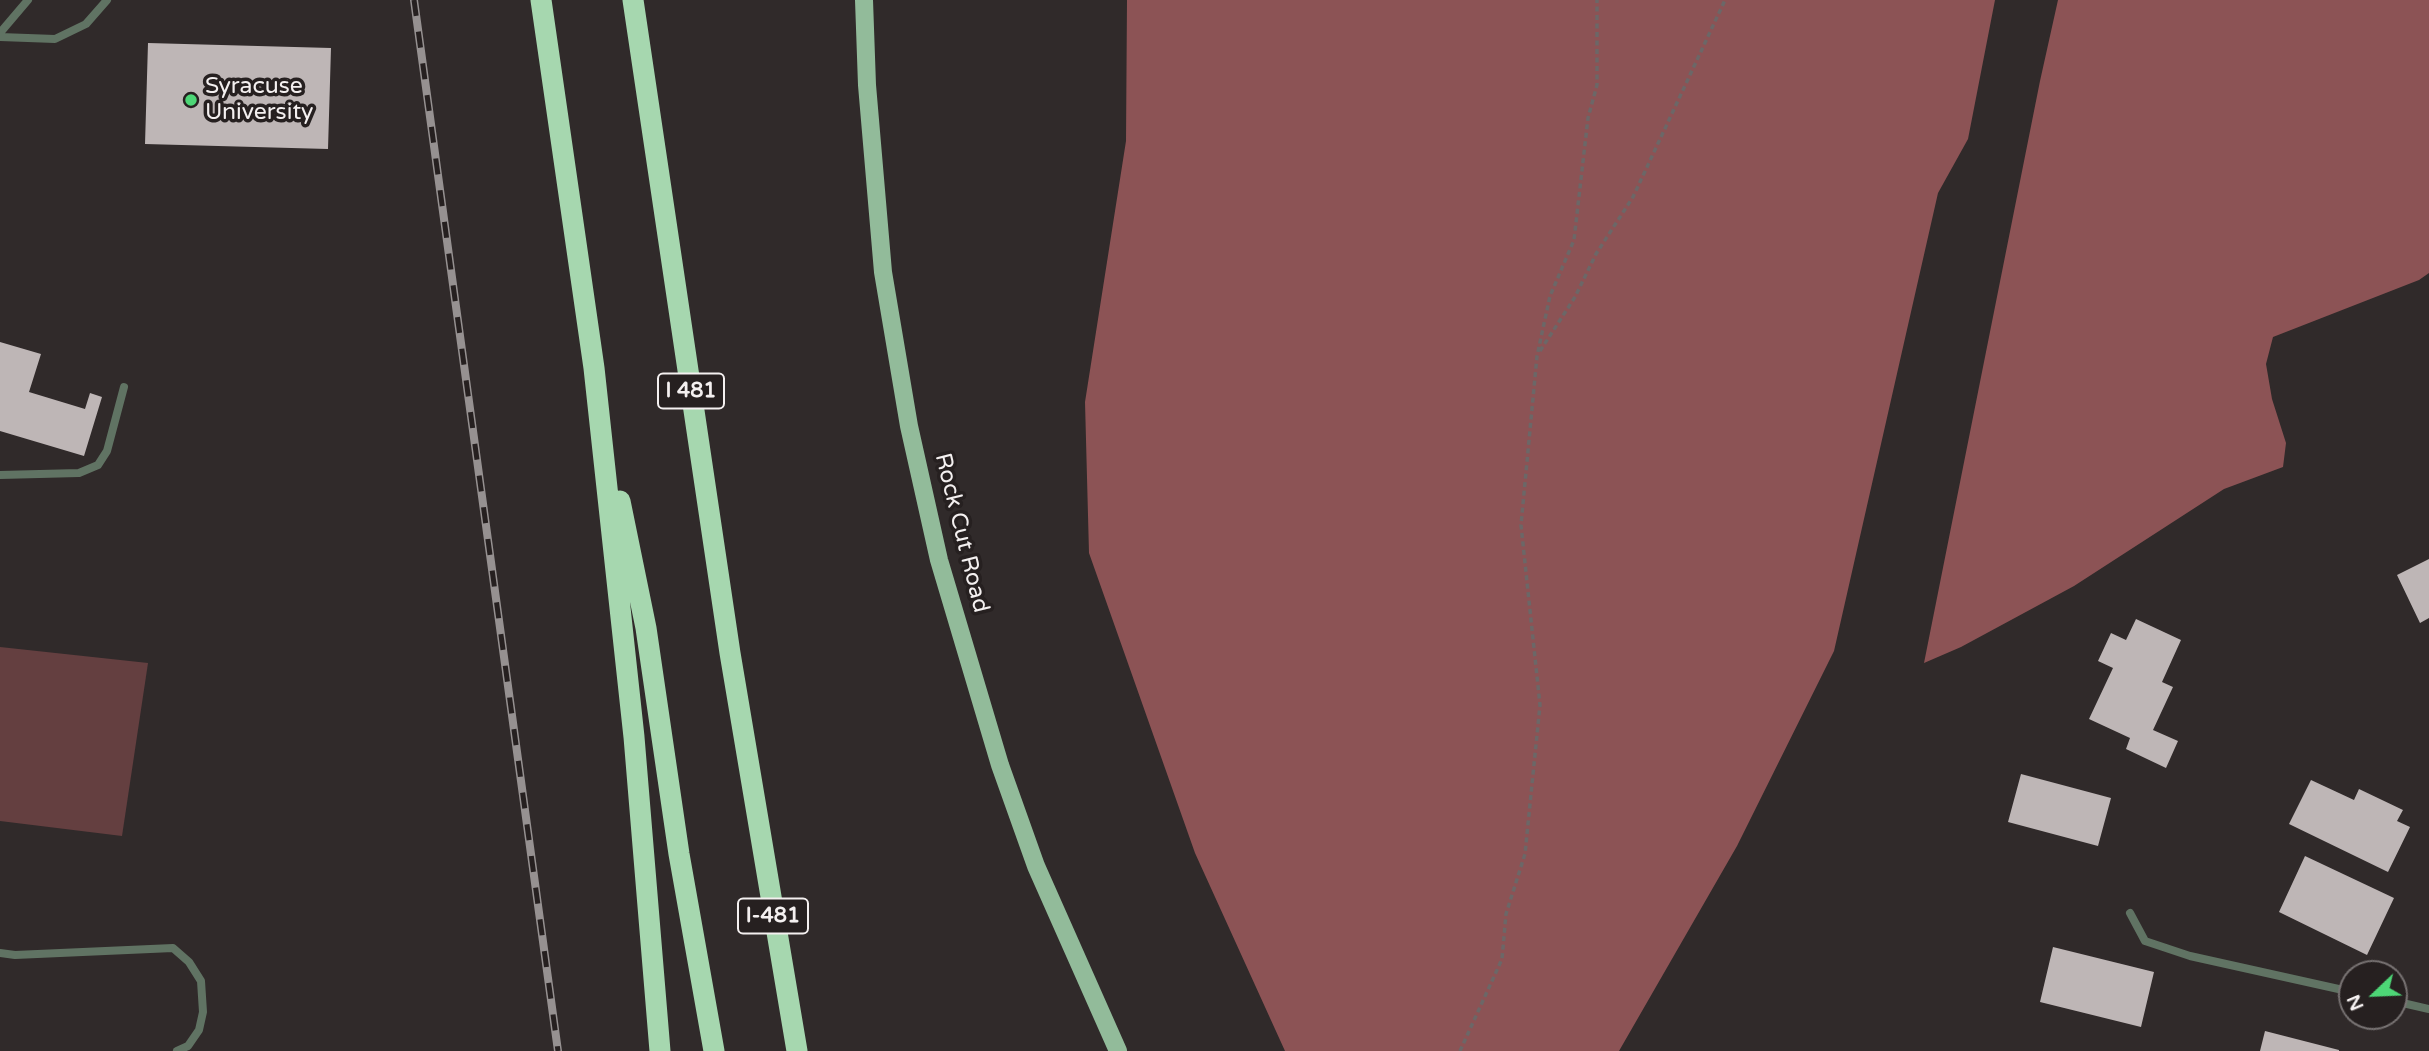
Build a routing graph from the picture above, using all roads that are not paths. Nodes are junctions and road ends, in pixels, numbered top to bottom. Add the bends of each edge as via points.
1 (28, 0) edge
2 (107, 0) edge
3 (541, 0) edge
4 (634, 0) edge
5 (864, 0) edge
6 (0, 35) edge
7 (594, 368) junction
8 (124, 387) dead end
9 (0, 475) edge
10 (751, 781) joint
11 (2130, 913) dead end
12 (0, 953) edge
13 (2338, 989) edge
14 (2408, 1004) edge
15 (2429, 1009) edge
16 (177, 1051) edge
17 (660, 1051) edge
18 (714, 1051) edge
19 (797, 1051) edge
20 (1118, 1051) edge

1 - 6 lane
2 - 6 lane via 86,24 55,39
3 - 7 highway
4 - 10 highway, I 481
5 - 20 main road, Rock Cut Road via 883,272 909,426 939,561 1000,765 1036,866
7 - 17 highway via 634,737
7 - 18 highway via 646,628 678,854
8 - 9 lane via 107,451 98,465 79,473
10 - 19 highway, I-481
11 - 13 lane via 2145,941 2190,956
12 - 16 lane via 173,948 201,981 203,1012 199,1030 188,1046
14 - 15 lane

